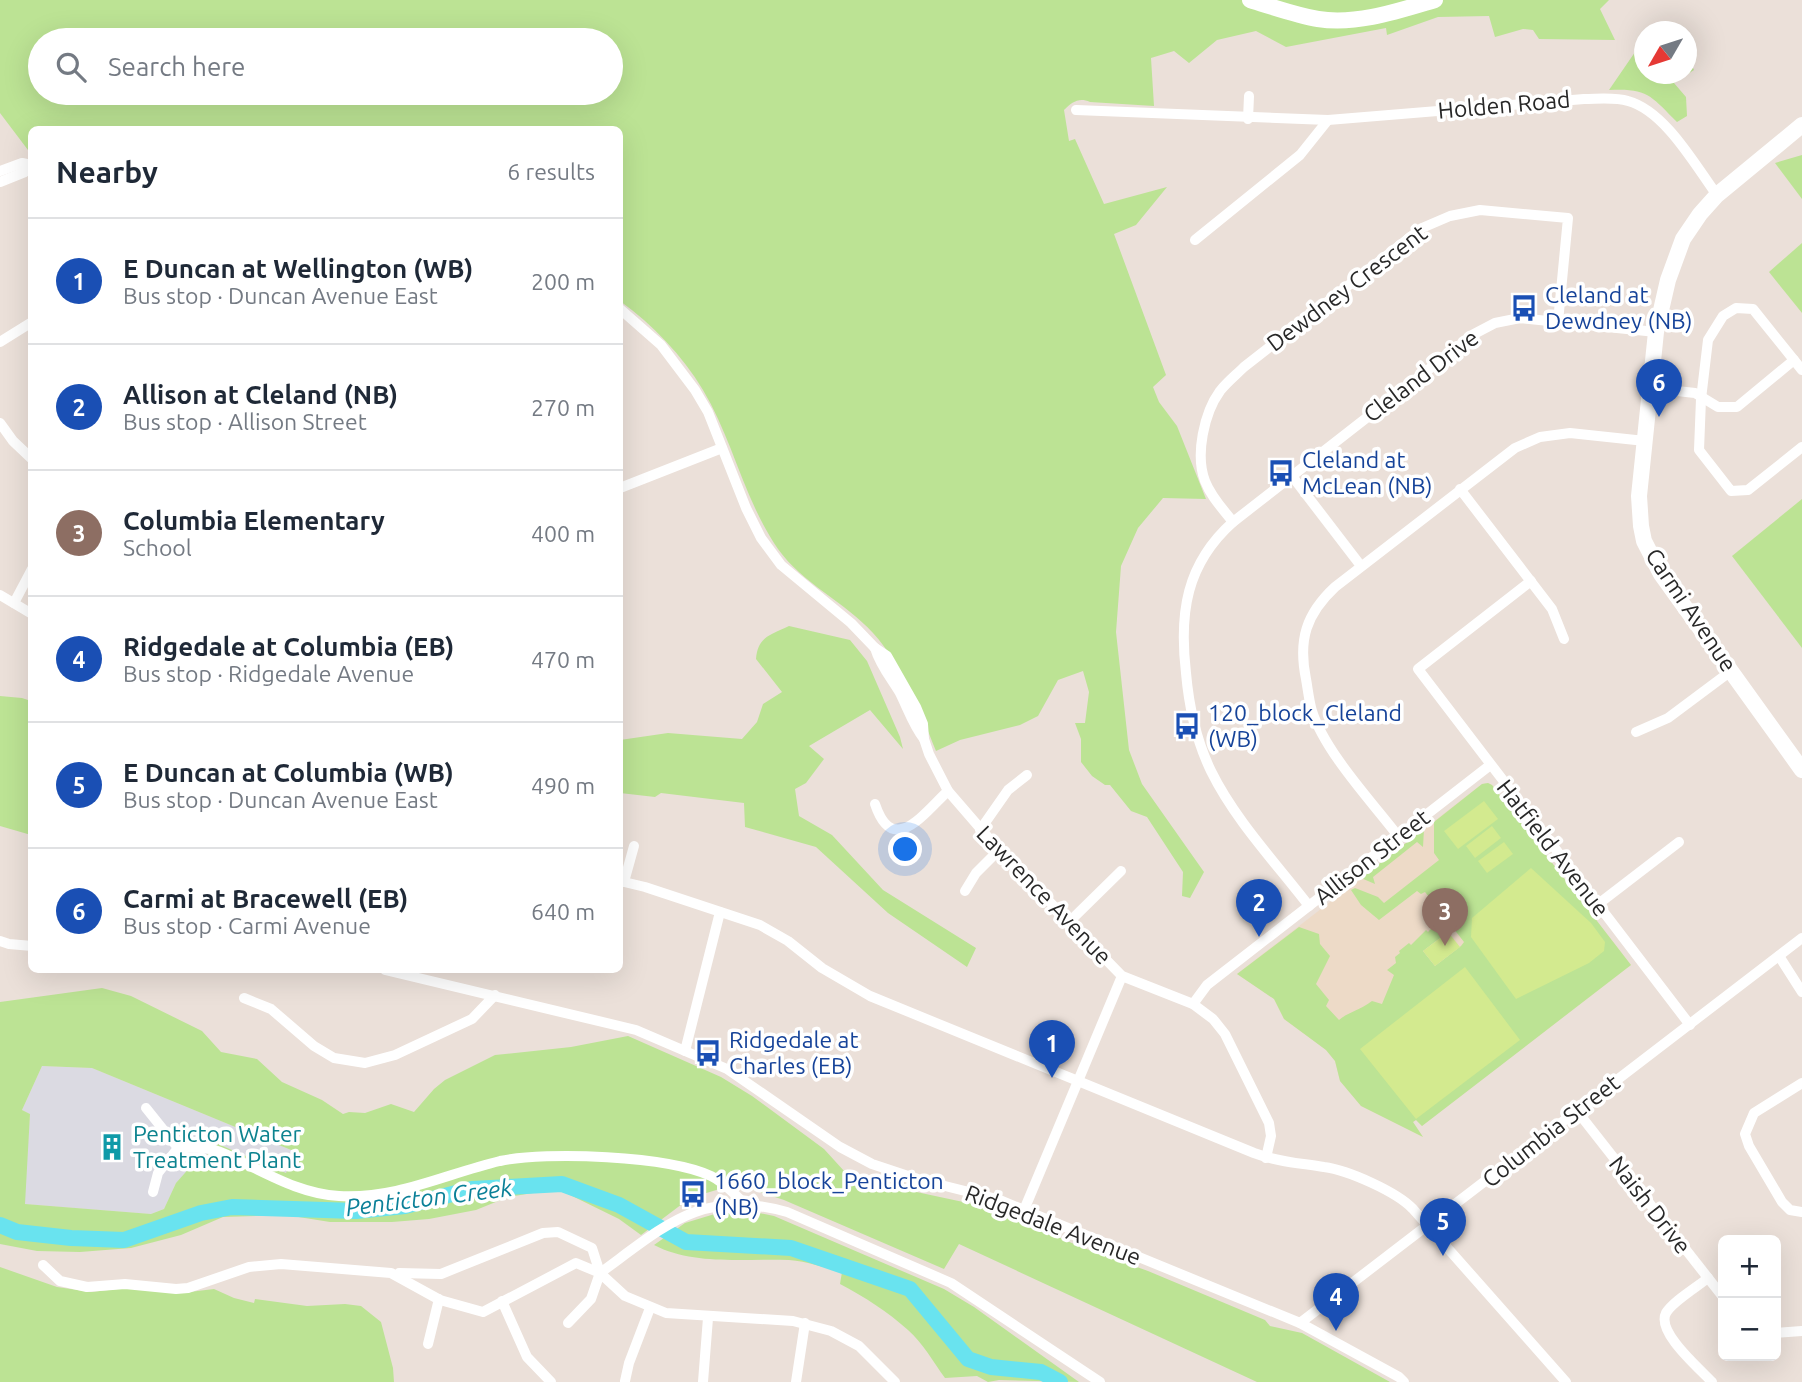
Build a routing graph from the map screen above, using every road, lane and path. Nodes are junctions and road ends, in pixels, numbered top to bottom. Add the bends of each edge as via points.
1 (1250, 0) edge
2 (1435, 0) edge
3 (1249, 96) dead end
4 (1076, 110) dead end
5 (1248, 119) junction
6 (1328, 120) junction
7 (1802, 125) edge
8 (28, 165) edge
9 (28, 169) edge
10 (0, 171) edge
11 (0, 182) edge
12 (1717, 195) junction
13 (1195, 240) dead end
14 (623, 312) edge
15 (1558, 322) junction
16 (28, 324) edge
17 (1656, 331) junction
18 (0, 342) edge
19 (1794, 360) junction
20 (1802, 370) edge
21 (1650, 388) junction
22 (1701, 399) junction
23 (0, 423) edge
24 (1645, 441) junction
25 (1802, 447) edge
26 (722, 448) junction
27 (28, 455) edge
28 (1292, 476) junction
29 (623, 487) edge
30 (1460, 489) junction
31 (1233, 522) junction
32 (1362, 566) junction
33 (28, 577) edge
34 (1531, 581) junction
35 (0, 595) edge
36 (14, 603) junction
37 (28, 612) edge
38 (1564, 639) dead end
39 (1731, 671) junction
40 (1636, 732) dead end
41 (1489, 766) junction
42 (1802, 770) edge
43 (1027, 775) dead end
44 (948, 791) junction
45 (875, 804) dead end
46 (981, 830) junction
47 (1398, 836) junction
48 (1679, 842) dead end
49 (634, 846) dead end
50 (999, 850) junction
51 (1121, 871) dead end
52 (623, 878) edge
53 (623, 881) edge
54 (965, 891) dead end
55 (1597, 905) junction
56 (1309, 906) junction
57 (720, 912) junction
58 (1068, 923) junction
59 (1802, 938) edge
60 (0, 941) edge
61 (28, 945) edge
62 (1779, 956) junction
63 (398, 973) edge
64 (1122, 976) junction
65 (1802, 992) edge
66 (495, 995) junction
67 (244, 998) dead end
68 (1193, 1004) junction
69 (1690, 1025) junction
70 (684, 1051) junction
71 (1079, 1081) junction
72 (1802, 1083) edge
73 (146, 1108) dead end
74 (1577, 1111) junction
75 (178, 1148) junction
76 (1266, 1158) junction
77 (153, 1192) dead end
78 (744, 1203) junction
79 (1024, 1210) junction
80 (1802, 1212) edge
81 (1427, 1227) junction
82 (43, 1265) dead end
83 (391, 1273) junction
84 (600, 1273) junction
85 (1707, 1278) junction
86 (1718, 1291) edge
87 (439, 1299) junction
88 (502, 1301) junction
89 (650, 1308) junction
90 (708, 1318) junction
91 (568, 1323) dead end
92 (805, 1323) junction
93 (1300, 1323) junction
94 (1802, 1331) edge
95 (1781, 1333) edge
96 (428, 1344) dead end
97 (625, 1381) edge
98 (551, 1382) edge
99 (703, 1382) edge
100 (796, 1382) edge
101 (895, 1382) edge
102 (1100, 1382) edge
103 (1404, 1382) edge
104 (1566, 1382) edge
105 (1712, 1382) edge

1 - 2 street via 1332,20 1366,17
3 - 5 street
4 - 5 street, Holden Road
5 - 6 street, Holden Road
6 - 12 street, Holden Road via 1584,99 1626,100 1646,108 1664,124
6 - 13 street via 1300,155
7 - 12 street, Carmi Avenue
8 - 10 street
9 - 11 street
12 - 17 street, Carmi Avenue via 1692,225 1674,259
14 - 26 street, Lawrence Avenue via 680,369 708,412
15 - 17 street, Cleland Drive
15 - 28 street, Cleland Drive via 1520,318 1474,334
15 - 31 street, Dewdney Crescent via 1568,218 1480,210 1422,228 1244,367 1220,391 1206,424 1204,479
16 - 18 street
17 - 21 street, Carmi Avenue
19 - 20 street
19 - 22 street via 1737,407 1718,407
19 - 22 street via 1754,309 1736,308 1723,316 1709,340
21 - 22 street via 1695,393
21 - 24 street, Carmi Avenue
22 - 25 street via 1699,450 1731,491 1748,490
23 - 27 street
24 - 30 street via 1570,433 1540,437 1515,447
24 - 39 street, Carmi Avenue via 1639,511 1644,541 1661,574
26 - 29 street
26 - 44 street, Lawrence Avenue via 746,509 781,565 875,648
28 - 31 street, Cleland Drive
28 - 32 street
30 - 32 street
30 - 34 street
31 - 56 street, Cleland Drive via 1218,535 1201,562 1184,611 1184,657 1193,722 1224,794
32 - 47 street via 1320,601 1303,640 1303,663 1312,712 1332,749
33 - 36 street
34 - 38 street via 1552,608
34 - 41 street, Hatfield Avenue via 1418,669
35 - 36 street
36 - 37 street
39 - 40 street via 1668,718
39 - 42 street, Carmi Avenue
41 - 47 street, Allison Street
41 - 55 street, Hatfield Avenue
43 - 46 street
44 - 45 street via 911,826 900,830 883,822
44 - 46 street, Lawrence Avenue
46 - 50 street, Lawrence Avenue
47 - 56 street, Allison Street
48 - 55 street
49 - 52 street
50 - 54 street
50 - 58 street, Lawrence Avenue
51 - 58 street
53 - 57 street
55 - 69 street, Hatfield Avenue
56 - 68 street, Allison Street via 1207,985
57 - 70 street
57 - 71 street via 774,933 870,996
58 - 64 street, Lawrence Avenue
59 - 62 street, Columbia Street
60 - 61 street
62 - 65 street
62 - 69 street, Columbia Street
63 - 66 street, Ridgedale Avenue
64 - 68 street, Lawrence Avenue
64 - 71 street
66 - 67 street via 472,1019 395,1055 365,1063 349,1063 323,1053 271,1009
66 - 70 street, Ridgedale Avenue via 636,1030
68 - 76 street, Lawrence Avenue via 1225,1034 1264,1113 1270,1130
69 - 74 street, Columbia Street
70 - 79 street, Ridgedale Avenue via 727,1069 872,1164
71 - 76 street
71 - 79 street
72 - 80 street via 1754,1113 1745,1134 1782,1202
73 - 75 street
74 - 81 street, Columbia Street
74 - 85 street, Naish Drive
75 - 77 street via 158,1172
75 - 78 street via 210,1149 319,1194 391,1193 513,1160 612,1158 678,1165 713,1176
76 - 81 street via 1338,1170 1405,1200
78 - 84 street via 714,1205 668,1223
78 - 102 street via 787,1212 951,1283
79 - 93 street, Ridgedale Avenue
81 - 93 street, Columbia Street
81 - 104 street
82 - 83 street via 60,1281 87,1287 188,1288 249,1266 281,1264
83 - 84 street via 441,1274 554,1231 592,1248
83 - 87 street
84 - 88 street via 576,1263
84 - 89 street via 625,1296
84 - 91 street via 591,1299
85 - 86 street, Naish Drive
85 - 105 street via 1670,1307 1663,1322 1669,1336
87 - 88 street via 482,1312
87 - 96 street
88 - 98 street via 527,1357
89 - 90 street
89 - 97 street
90 - 92 street
90 - 99 street
92 - 100 street
92 - 101 street via 859,1346
93 - 103 street, Ridgedale Avenue
94 - 95 street

